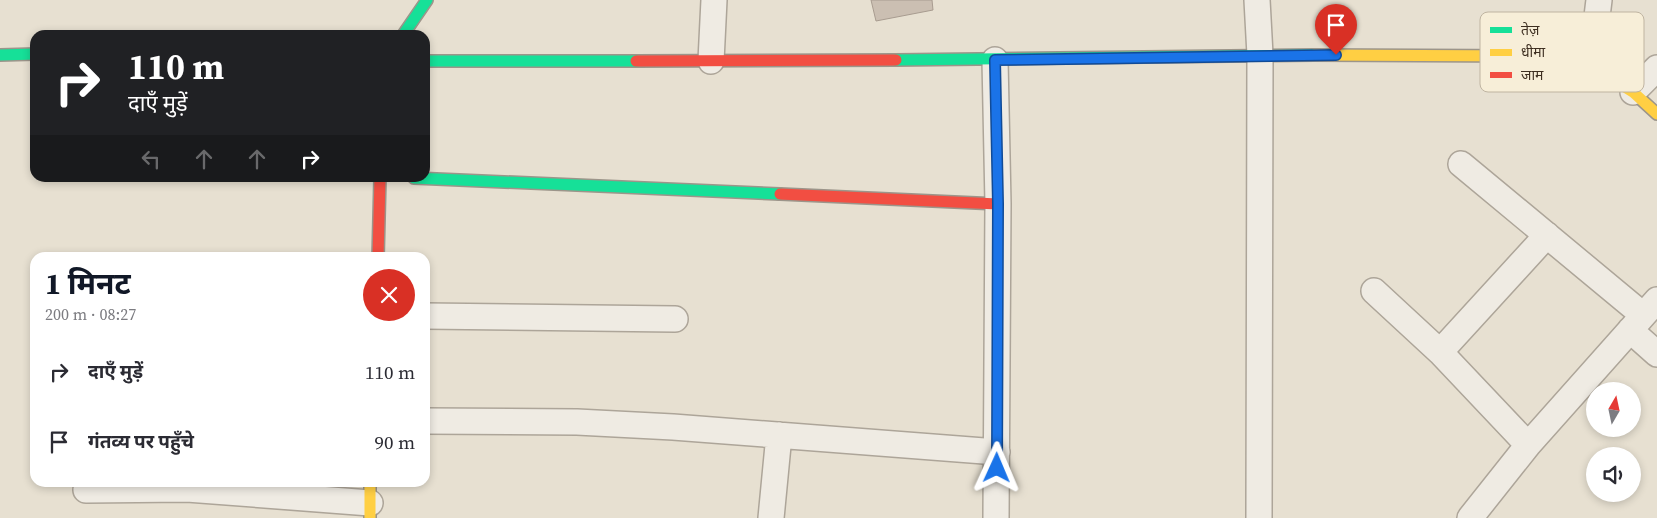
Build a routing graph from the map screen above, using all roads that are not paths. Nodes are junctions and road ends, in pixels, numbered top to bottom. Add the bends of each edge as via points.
1 (427, 0) edge
2 (714, 0) edge
3 (1257, 0) edge
4 (407, 30) edge
5 (30, 54) edge
6 (0, 55) edge
7 (1260, 55) junction
8 (1480, 56) edge
9 (995, 60) junction
10 (430, 61) edge
11 (711, 62) junction
12 (1657, 68) edge
13 (1644, 81) edge
14 (1633, 92) edge
15 (1657, 114) edge
16 (1461, 164) dead end
17 (430, 179) edge
18 (380, 182) edge
19 (998, 204) junction
20 (1547, 235) junction
21 (378, 252) edge
22 (1374, 291) dead end
23 (1643, 315) edge
24 (430, 316) edge
25 (675, 319) dead end
26 (1440, 352) junction
27 (1657, 354) edge
28 (430, 421) edge
29 (779, 436) junction
30 (1528, 445) junction
31 (997, 452) junction
32 (86, 490) dead end
33 (370, 501) edge
34 (771, 518) edge
35 (996, 518) edge
36 (1259, 518) edge
37 (1470, 518) edge

1 - 4 street
2 - 11 street
3 - 7 street
5 - 6 street
7 - 8 street
7 - 9 street
7 - 36 street
9 - 11 street
9 - 19 street
10 - 11 street
12 - 13 street
14 - 15 street
16 - 20 street
17 - 19 street
18 - 21 street
19 - 31 street
20 - 23 street
20 - 26 street
22 - 26 street
23 - 27 street
23 - 30 street
24 - 25 street
26 - 30 street
28 - 29 street via 577,422
29 - 31 street
29 - 34 street
30 - 37 street
31 - 35 street
32 - 33 street via 187,489

